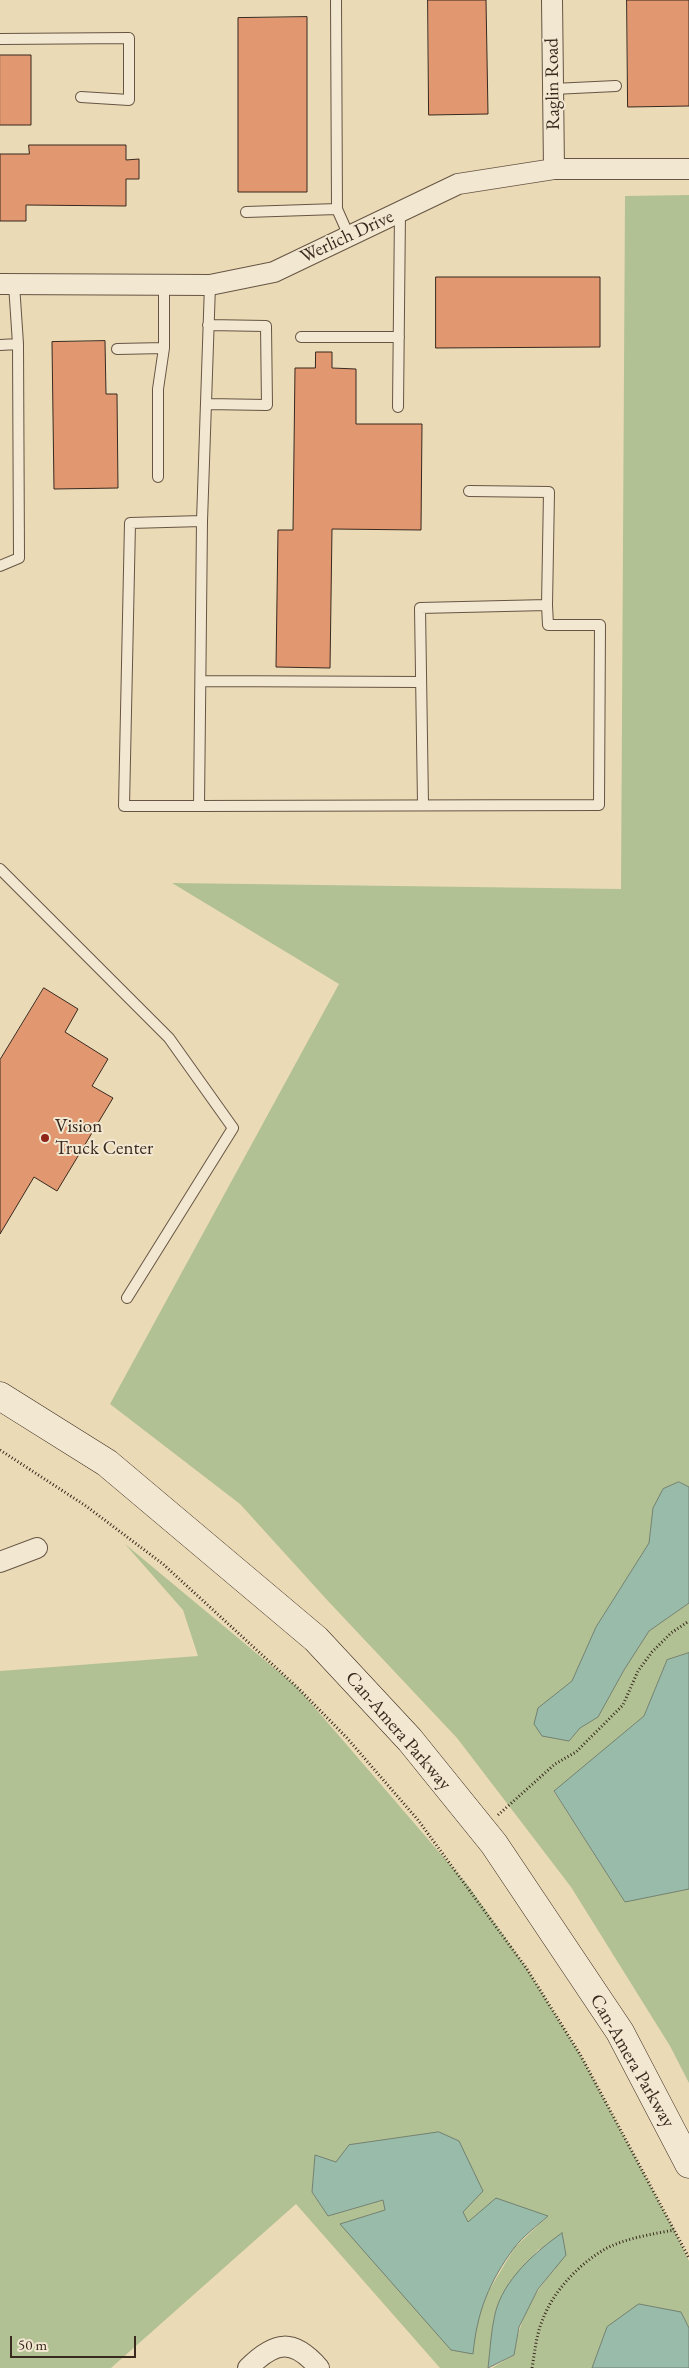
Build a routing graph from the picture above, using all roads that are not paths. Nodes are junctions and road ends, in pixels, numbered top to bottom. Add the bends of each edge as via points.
1 (336, 0) edge
2 (552, 0) edge
3 (0, 39) edge
4 (616, 86) dead end
5 (553, 89) junction
6 (80, 97) dead end
7 (554, 169) junction
8 (689, 169) edge
9 (337, 209) junction
10 (246, 212) dead end
11 (400, 212) junction
12 (349, 236) junction
13 (7, 284) edge
14 (164, 285) junction
15 (210, 285) junction
16 (208, 325) junction
17 (301, 337) dead end
18 (399, 337) junction
19 (0, 344) edge
20 (18, 344) junction
21 (164, 348) junction
22 (116, 349) dead end
23 (206, 404) junction
24 (398, 407) dead end
25 (158, 477) dead end
26 (469, 491) dead end
27 (202, 521) junction
28 (0, 566) edge
29 (547, 605) junction
30 (200, 681) junction
31 (421, 682) junction
32 (423, 804) junction
33 (199, 806) junction
34 (0, 869) edge
35 (127, 1298) dead end
36 (0, 1396) edge
37 (38, 1548) dead end
38 (0, 1562) edge
39 (689, 2164) edge
40 (248, 2368) edge
41 (319, 2368) edge

1 - 9 lane
2 - 5 street, Raglin Road
3 - 6 lane via 128,38 129,100
4 - 5 lane
5 - 7 street, Raglin Road
7 - 8 street, Werlich Drive
7 - 11 street, Werlich Drive via 458,184
9 - 10 lane
9 - 12 lane
11 - 12 street, Werlich Drive
11 - 18 lane
12 - 15 street, Werlich Drive via 274,272
13 - 14 street, Werlich Drive
13 - 20 lane
14 - 15 street, Werlich Drive
14 - 21 lane
15 - 16 lane
16 - 23 lane
16 - 23 lane via 266,326 267,405
17 - 18 lane
18 - 24 lane
19 - 20 lane
20 - 28 lane via 19,558
21 - 22 lane
21 - 25 lane via 158,388
23 - 27 lane
26 - 29 lane via 548,492
27 - 30 lane
27 - 33 lane via 130,522 124,806
29 - 31 lane via 420,608
29 - 32 lane via 548,624 600,626 599,805
30 - 31 lane
30 - 33 lane
31 - 32 lane
32 - 33 lane
34 - 35 lane via 169,1038 233,1128
36 - 39 main road, Can-Amera Parkway via 107,1463 316,1639 410,1740 494,1844 620,2032
37 - 38 street
40 - 41 street via 277,2346 293,2347 307,2354

